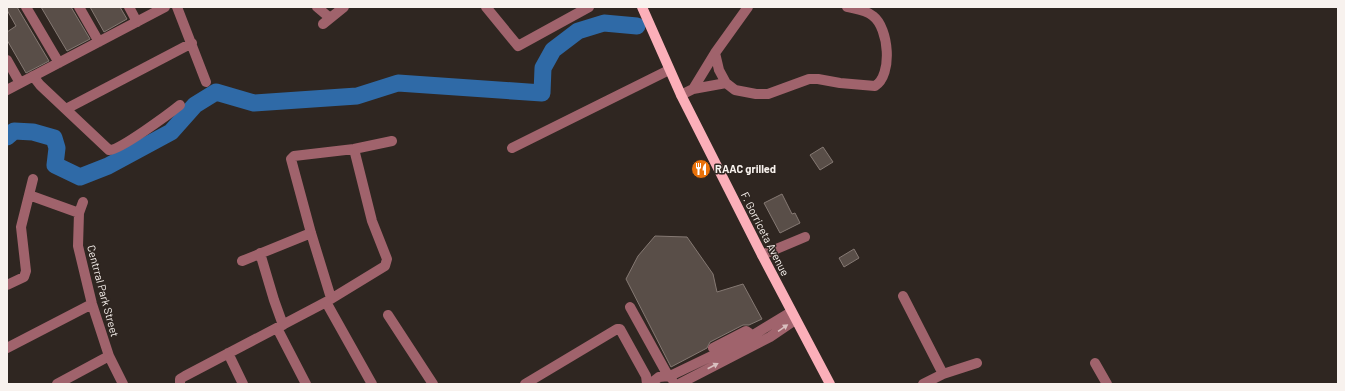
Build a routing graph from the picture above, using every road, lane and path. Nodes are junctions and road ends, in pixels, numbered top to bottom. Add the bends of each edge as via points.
1 (26, 7) edge
2 (79, 7) edge
3 (129, 7) edge
4 (165, 7) edge
5 (177, 7) edge
6 (317, 7) edge
7 (344, 7) edge
8 (589, 7) edge
9 (642, 7) edge
10 (748, 7) edge
11 (847, 7) edge
12 (490, 8) edge
13 (137, 22) junction
14 (99, 42) junction
15 (192, 44) junction
16 (715, 53) junction
17 (7, 60) edge
18 (59, 63) junction
19 (670, 70) junction
20 (33, 76) junction
21 (206, 82) dead end
22 (20, 83) junction
23 (726, 83) junction
24 (693, 89) junction
25 (7, 90) edge
26 (681, 95) junction
27 (180, 104) dead end
28 (66, 109) junction
29 (392, 141) dead end
30 (512, 148) dead end
31 (354, 149) junction
32 (33, 179) dead end
33 (29, 195) junction
34 (83, 202) dead end
35 (79, 212) junction
36 (311, 233) junction
37 (804, 237) dead end
38 (260, 253) junction
39 (762, 255) junction
40 (242, 261) dead end
41 (7, 285) edge
42 (903, 296) dead end
43 (329, 300) junction
44 (92, 304) junction
45 (630, 307) dead end
46 (388, 315) dead end
47 (793, 316) junction
48 (280, 326) junction
49 (754, 340) junction
50 (7, 348) edge
51 (228, 353) junction
52 (109, 356) junction
53 (977, 363) dead end
54 (1095, 363) dead end
55 (943, 374) junction
56 (671, 377) edge
57 (57, 384) edge
58 (123, 384) edge
59 (180, 384) edge
60 (243, 384) edge
61 (306, 384) edge
62 (372, 384) edge
63 (433, 384) edge
64 (525, 384) edge
65 (649, 384) edge
66 (679, 384) edge
67 (830, 384) edge
68 (923, 384) edge
69 (1107, 384) edge

1 - 18 street
2 - 14 street
3 - 13 street
4 - 13 street
5 - 15 street
6 - 7 street via 326,21
8 - 12 street via 518,46
9 - 19 main road, F. Gorriceta Avenue
10 - 16 street
11 - 23 street via 873,15 885,35 886,69 879,84 875,86 840,83 818,78 768,94 756,94 735,90
13 - 14 street
14 - 18 street
15 - 21 street
15 - 28 street
16 - 23 street via 719,70
16 - 24 street
17 - 22 street
18 - 20 street
19 - 26 main road, F. Gorriceta Avenue
19 - 30 street
20 - 22 street
20 - 28 street
22 - 25 street
23 - 24 street
24 - 26 street
26 - 39 main road, F. Gorriceta Avenue
27 - 28 street via 146,130 113,150 109,150
29 - 31 street
31 - 36 street via 294,156 291,159
31 - 43 street via 386,264
32 - 33 street
33 - 35 street
33 - 41 street via 21,227 26,271 24,277
34 - 35 street, Centrral Park Street
35 - 44 street, Centrral Park Street via 78,246
36 - 38 street
36 - 43 street
37 - 39 street
38 - 40 street
38 - 48 street
39 - 47 main road, F. Gorriceta Avenue
42 - 55 street
43 - 48 street
43 - 62 street
44 - 50 street
44 - 52 street, Centrral Park Street
45 - 56 street
46 - 63 street
47 - 49 street
47 - 67 main road, F. Gorriceta Avenue
48 - 51 street
48 - 61 street
49 - 56 street via 750,333 738,335
66 -> 49 street
51 - 59 street via 180,379
51 - 60 street
52 - 57 street
52 - 58 street, Centrral Park Street
53 - 55 street
54 - 69 street
55 - 68 street
56 - 65 street via 659,377
64 - 65 street via 620,329

